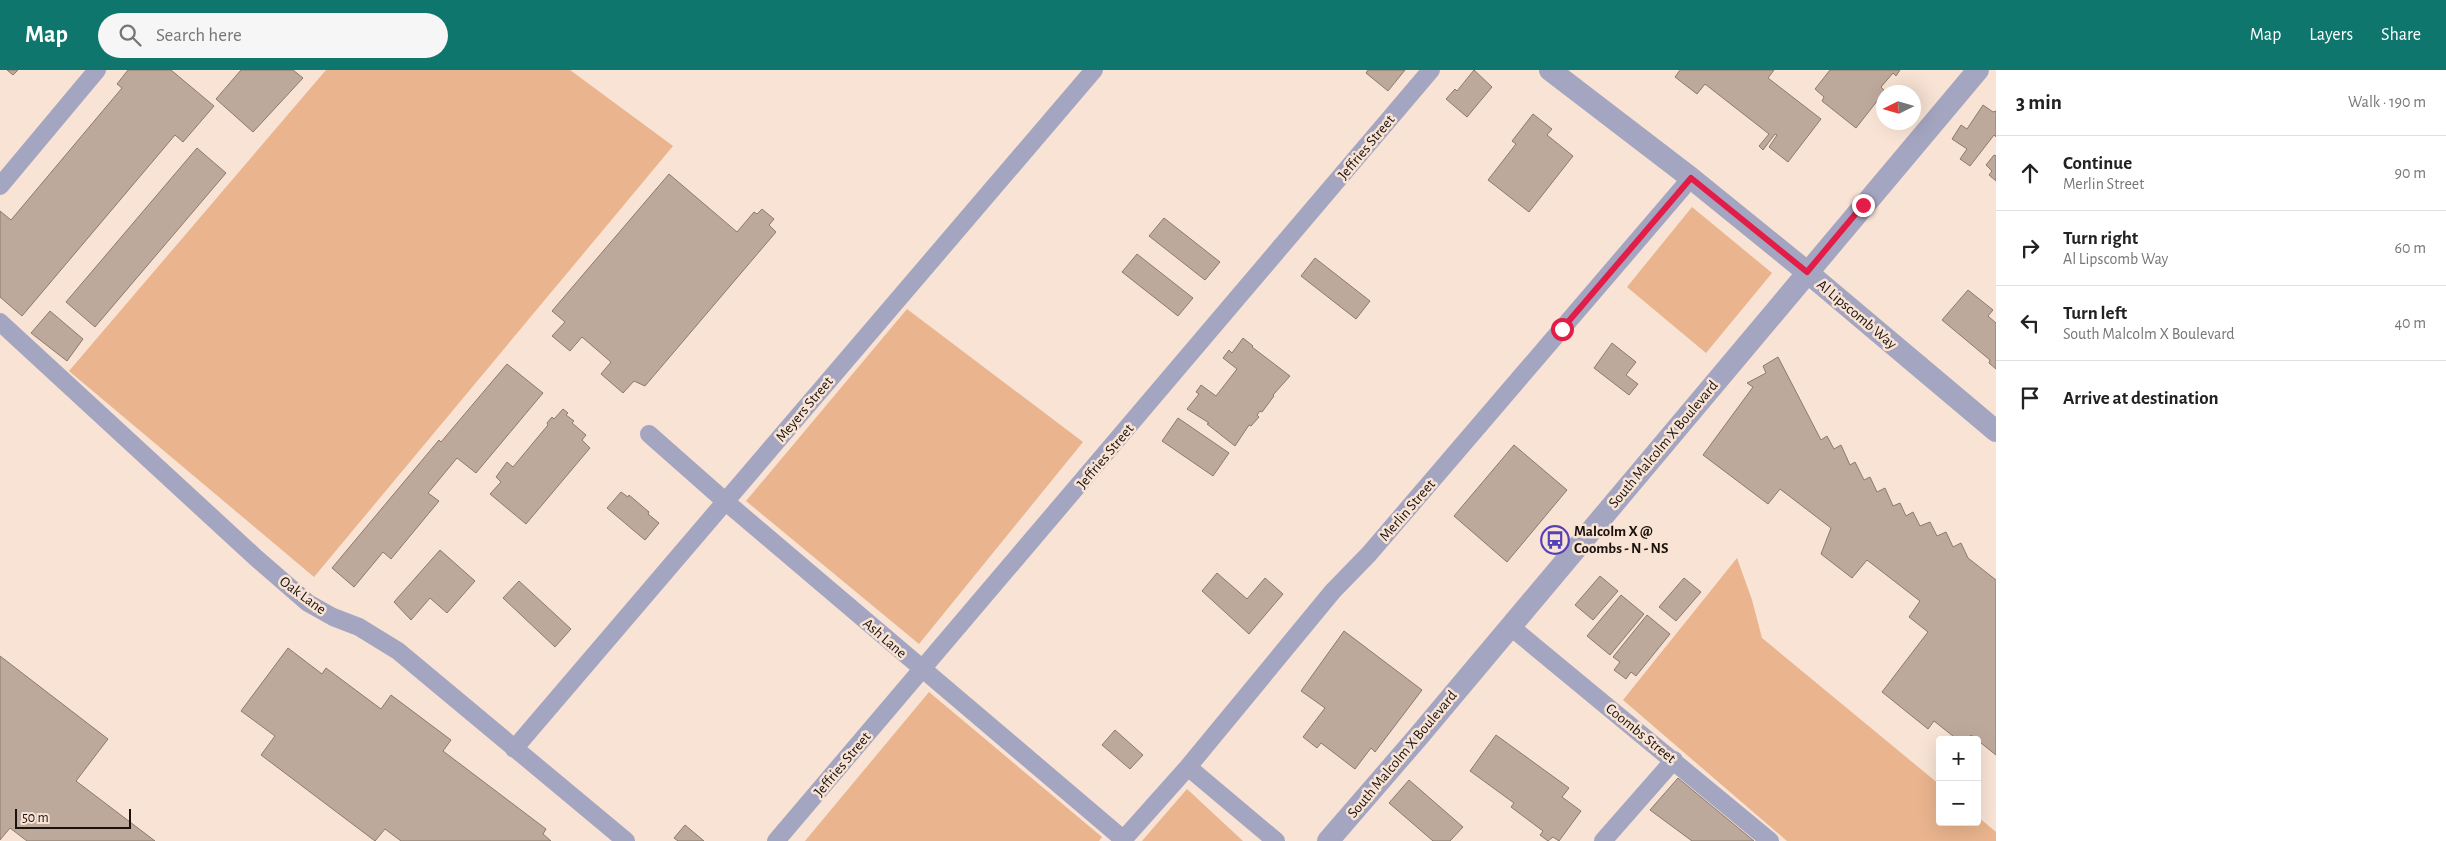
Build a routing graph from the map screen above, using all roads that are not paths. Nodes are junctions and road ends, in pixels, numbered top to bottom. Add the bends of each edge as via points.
1 (97, 70) edge
2 (1094, 70) edge
3 (1431, 70) edge
4 (1550, 70) edge
5 (1978, 70) edge
6 (1691, 178) junction
7 (0, 186) edge
8 (1807, 272) junction
9 (0, 322) edge
10 (1996, 431) edge
11 (650, 434) dead end
12 (726, 502) junction
13 (1511, 627) junction
14 (922, 670) junction
15 (514, 749) junction
16 (1674, 760) junction
17 (1188, 767) junction
18 (1123, 840) edge
19 (626, 841) edge
20 (776, 841) edge
21 (1276, 841) edge
22 (1328, 841) edge
23 (1603, 841) edge
24 (1770, 841) edge

1 - 7 street
2 - 12 street, Meyers Street
3 - 14 street, Jeffries Street
4 - 6 street, Al Lipscomb Way
5 - 8 street, South Malcolm X Boulevard
6 - 8 street, Al Lipscomb Way
6 - 17 street, Merlin Street via 1369,554 1333,591
8 - 10 street, Al Lipscomb Way
8 - 13 street, South Malcolm X Boulevard
9 - 15 street, Oak Lane via 308,603 366,631 398,651
11 - 12 street, Ash Lane
12 - 14 street, Ash Lane
12 - 15 street, Meyers Street
13 - 16 street, Coombs Street
13 - 22 street, South Malcolm X Boulevard
14 - 18 street, Ash Lane
14 - 20 street, Jeffries Street
15 - 19 street, Oak Lane
16 - 23 street
16 - 24 street, Coombs Street
17 - 18 street, Merlin Street
17 - 21 street

